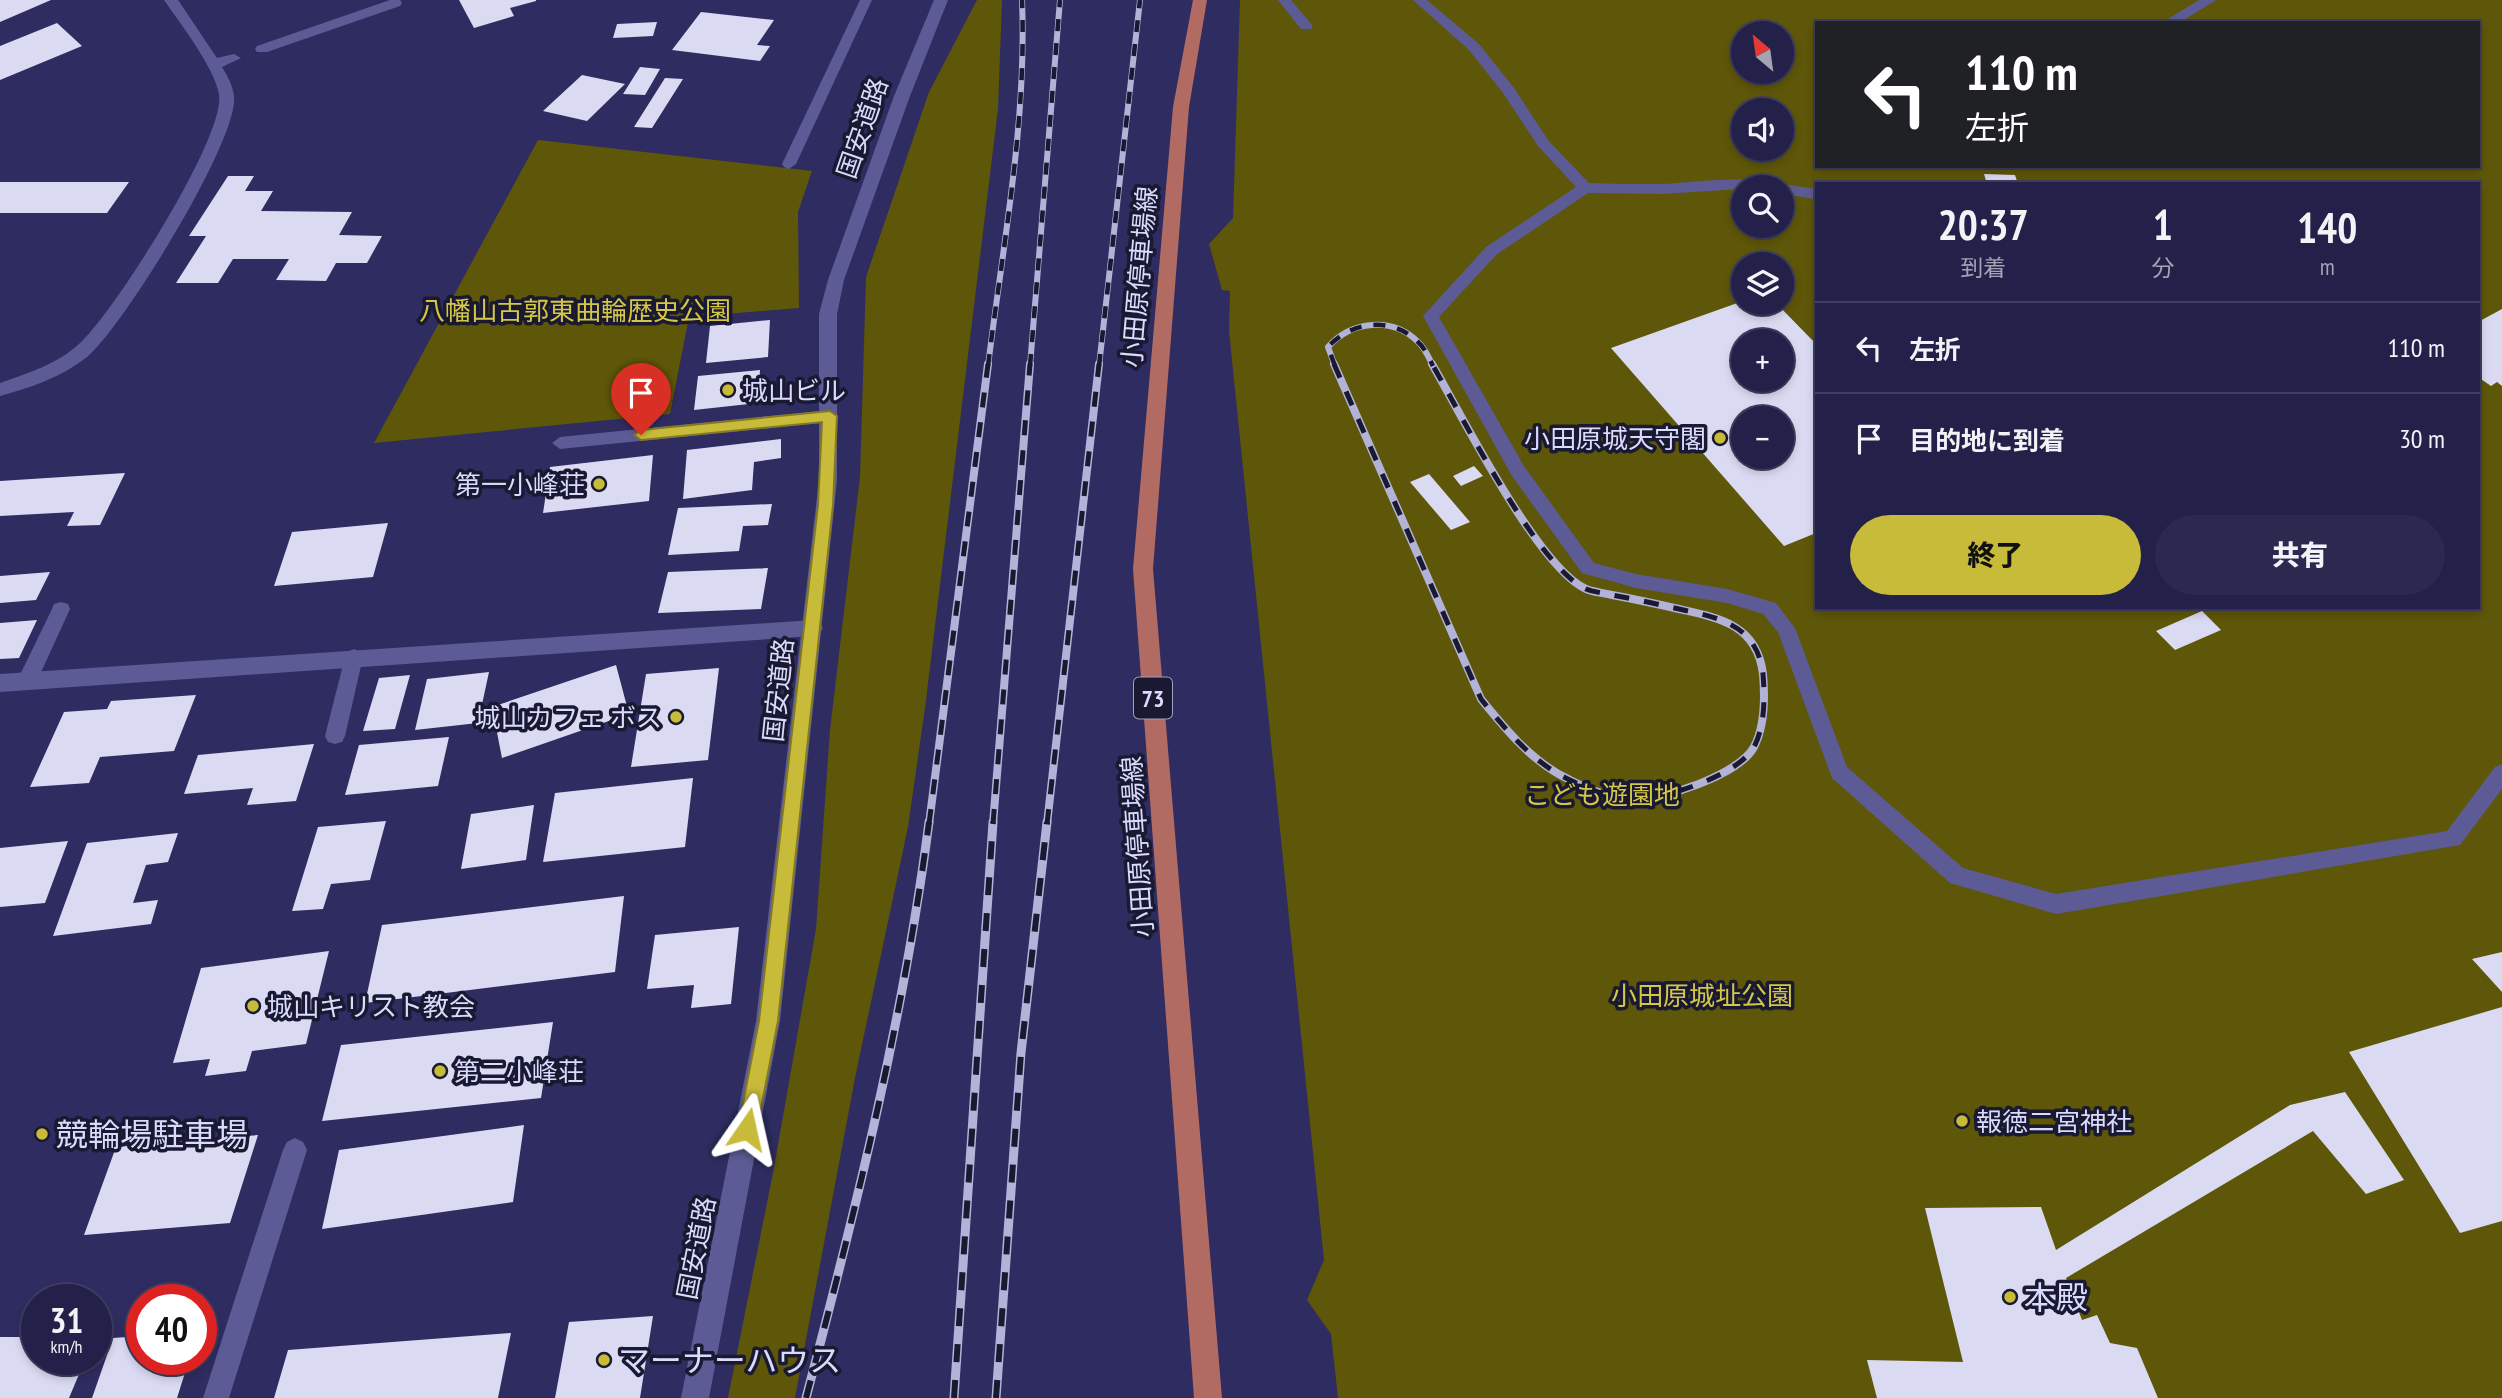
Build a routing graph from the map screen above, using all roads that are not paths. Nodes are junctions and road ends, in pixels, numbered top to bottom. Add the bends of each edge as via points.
1 (171, 0) edge
2 (866, 0) edge
3 (941, 0) edge
4 (1200, 0) edge
5 (1284, 0) edge
6 (1419, 0) edge
7 (2209, 0) edge
8 (395, 3) dead end
9 (2172, 21) edge
10 (1306, 26) dead end
11 (262, 48) dead end
12 (234, 58) dead end
13 (212, 65) junction
14 (789, 164) dead end
15 (1731, 184) edge
16 (1585, 188) junction
17 (1794, 191) edge
18 (1815, 194) edge
19 (0, 390) edge
20 (830, 416) junction
21 (560, 443) dead end
22 (61, 609) dead end
23 (813, 628) junction
24 (354, 657) junction
25 (26, 681) junction
26 (0, 683) edge
27 (335, 736) dead end
28 (2502, 773) edge
29 (295, 1150) dead end
30 (216, 1398) edge
31 (695, 1398) edge
32 (1208, 1398) edge

1 - 13 street
2 - 14 lane
3 - 20 street, 国安道路 via 901,96 836,280 828,314
4 - 32 main road, 小田原停車場線 / 73 via 1181,107 1143,569
5 - 10 lane
6 - 16 lane via 1474,47 1543,143
7 - 9 street
8 - 11 street
12 - 13 street
13 - 19 street via 228,99 221,128 186,202 114,313 88,346 54,370
15 - 16 lane
16 - 28 lane via 1491,251 1431,316 1518,471 1588,568 1769,608 1786,628 1839,772 1957,876 2056,904 2453,839
17 - 18 lane
20 - 21 lane
20 - 23 street, 国安道路
22 - 25 lane
23 - 24 street
23 - 31 street, 国安道路 via 768,1021
24 - 25 street
24 - 27 lane
25 - 26 street
29 - 30 lane

